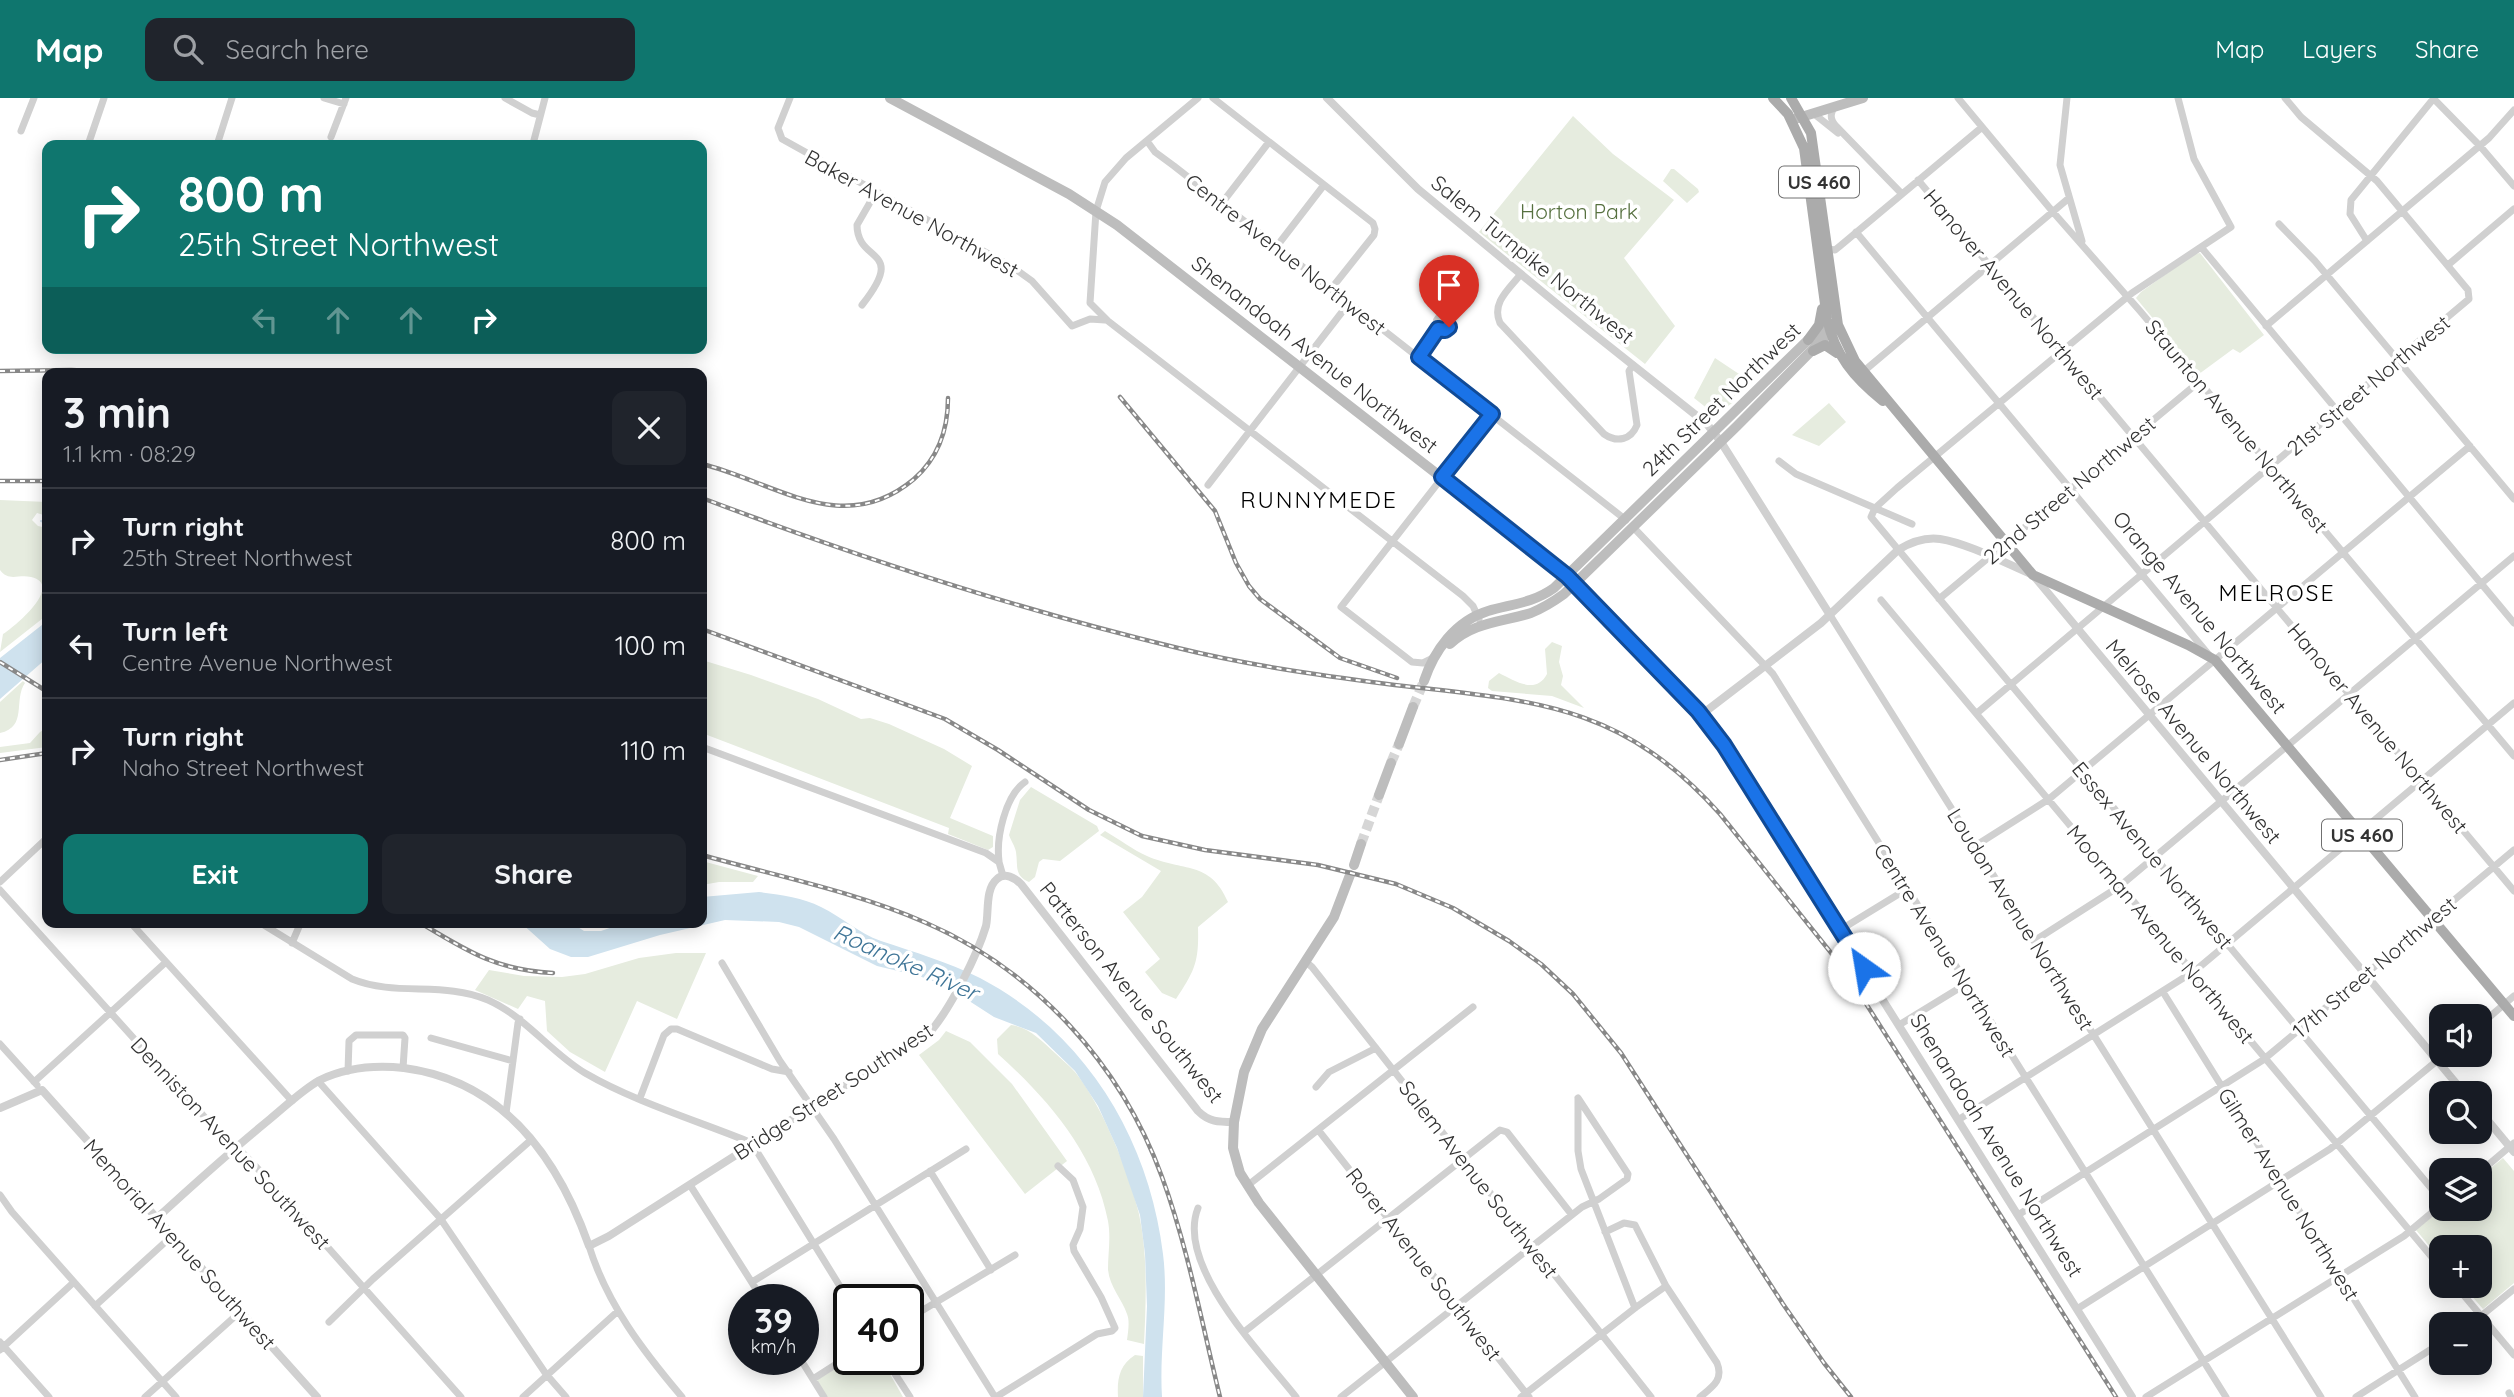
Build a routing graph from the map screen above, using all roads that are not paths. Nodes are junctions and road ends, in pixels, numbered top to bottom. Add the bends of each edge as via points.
1 (34, 98) edge
2 (104, 98) edge
3 (232, 98) edge
4 (324, 98) edge
5 (505, 98) edge
6 (545, 98) edge
7 (790, 98) edge
8 (890, 98) edge
9 (1198, 98) edge
10 (1213, 98) edge
11 (1327, 98) edge
12 (1773, 98) edge
13 (1791, 98) edge
14 (1863, 98) edge
15 (1958, 98) edge
16 (2067, 98) edge
17 (2178, 98) edge
18 (2285, 98) edge
19 (2434, 98) edge
20 (345, 101) edge
21 (1835, 106) junction
22 (2514, 110) edge
23 (540, 115) junction
24 (1802, 116) junction
25 (1981, 128) junction
26 (22, 131) dead end
27 (1845, 137) junction
28 (331, 138) dead end
29 (90, 140) edge
30 (219, 140) edge
31 (534, 140) edge
32 (1147, 141) junction
33 (1269, 142) junction
34 (2480, 146) junction
35 (2371, 174) junction
36 (1918, 180) junction
37 (1324, 185) junction
38 (2514, 187) edge
39 (876, 192) junction
40 (1902, 194) junction
41 (2068, 198) junction
42 (1222, 203) junction
43 (2514, 209) edge
44 (1096, 211) junction
45 (2402, 211) junction
46 (2053, 212) junction
47 (2279, 225) dead end
48 (1856, 232) junction
49 (2367, 241) junction
50 (1277, 246) junction
51 (2083, 246) junction
52 (2200, 247) junction
53 (1823, 248) junction
54 (1820, 265) junction
55 (2448, 265) junction
56 (1990, 266) junction
57 (1521, 274) junction
58 (2327, 274) junction
59 (1089, 289) junction
60 (1331, 289) junction
61 (2128, 296) junction
62 (1349, 303) junction
63 (862, 305) dead end
64 (1836, 311) junction
65 (1928, 318) junction
66 (1083, 320) junction
67 (1108, 321) junction
68 (2266, 326) junction
69 (1438, 329) dead end
70 (1830, 332) junction
71 (1811, 345) junction
72 (2062, 351) junction
73 (1840, 356) junction
74 (1419, 357) junction
75 (2398, 360) junction
76 (1633, 365) junction
77 (1299, 366) junction
78 (1864, 371) junction
79 (2200, 382) junction
80 (1999, 403) junction
81 (1896, 411) junction
82 (2337, 411) junction
83 (1492, 414) junction
84 (1249, 430) junction
85 (1718, 437) junction
86 (2134, 437) junction
87 (2470, 446) junction
88 (1934, 458) junction
89 (1779, 461) dead end
90 (2270, 466) junction
91 (1442, 477) junction
92 (1208, 485) dead end
93 (2071, 488) junction
94 (2409, 498) junction
95 (2514, 499) edge
96 (1875, 508) junction
97 (2205, 522) junction
98 (1629, 523) junction
99 (1912, 524) dead end
100 (1392, 541) junction
101 (2006, 543) junction
102 (1898, 550) junction
103 (2343, 553) junction
104 (2514, 556) edge
105 (1988, 557) junction
106 (2143, 574) junction
107 (2033, 575) junction
108 (1571, 580) junction
109 (2481, 584) junction
110 (1939, 599) junction
111 (1881, 600) dead end
112 (2102, 608) junction
113 (2277, 608) junction
114 (1830, 615) junction
115 (1479, 620) junction
116 (2514, 623) edge
117 (2076, 630) junction
118 (2415, 639) junction
119 (2212, 658) junction
120 (1431, 659) junction
121 (1766, 665) junction
122 (2010, 685) junction
123 (2349, 694) junction
124 (2514, 703) edge
125 (1413, 707) tunnel mouth
126 (1977, 713) junction
127 (1702, 715) junction
128 (2149, 716) junction
129 (2488, 725) junction
130 (1399, 744) tunnel mouth
131 (2287, 746) junction
132 (707, 749) edge
133 (2514, 756) edge
134 (1391, 763) tunnel mouth
135 (2082, 771) junction
136 (2422, 781) junction
137 (1025, 782) dead end
138 (1379, 795) tunnel mouth
139 (2049, 799) junction
140 (2221, 802) junction
141 (2360, 832) junction
142 (42, 843) edge
143 (1361, 844) tunnel mouth
144 (1975, 846) junction
145 (2514, 850) edge
146 (2155, 857) junction
147 (999, 862) junction
148 (2494, 867) junction
149 (1003, 876) junction
150 (0, 882) edge
151 (2120, 886) junction
152 (2293, 888) junction
153 (1907, 889) junction
154 (0, 890) edge
155 (2514, 891) edge
156 (2432, 918) junction
157 (135, 928) edge
158 (268, 928) edge
159 (298, 928) edge
160 (1840, 930) junction
161 (2034, 941) junction
162 (292, 943) junction
163 (2228, 944) junction
164 (166, 962) junction
165 (1306, 962) junction
166 (722, 963) dead end
167 (2193, 972) junction
168 (2365, 975) junction
169 (1966, 984) junction
170 (2163, 992) junction
171 (2514, 996) edge
172 (2504, 1004) junction
173 (1473, 1007) dead end
174 (110, 1013) junction
175 (2492, 1014) edge
176 (2514, 1016) edge
177 (520, 1019) junction
178 (1899, 1026) junction
179 (2300, 1030) junction
180 (2094, 1035) junction
181 (431, 1038) dead end
182 (0, 1044) edge
183 (2429, 1045) edge
184 (1376, 1048) junction
185 (2266, 1058) junction
186 (513, 1061) junction
187 (2430, 1067) edge
188 (404, 1068) junction
189 (348, 1071) junction
190 (1394, 1071) junction
191 (789, 1072) junction
192 (2025, 1078) junction
193 (318, 1081) junction
194 (34, 1082) junction
195 (2222, 1086) junction
196 (1316, 1087) dead end
197 (42, 1090) junction
198 (640, 1098) junction
199 (292, 1101) junction
200 (0, 1108) edge
201 (813, 1108) junction
202 (506, 1114) junction
203 (2372, 1116) junction
204 (1958, 1120) junction
205 (1234, 1122) junction
206 (2492, 1124) edge
207 (2153, 1129) junction
208 (1319, 1131) junction
209 (531, 1140) junction
210 (2337, 1144) junction
211 (752, 1146) junction
212 (236, 1147) junction
213 (2513, 1148) edge
214 (966, 1149) dead end
215 (1464, 1159) junction
216 (2492, 1163) edge
217 (1058, 1166) dead end
218 (930, 1171) junction
219 (2085, 1172) junction
220 (2281, 1180) junction
221 (690, 1185) junction
222 (1247, 1186) junction
223 (2429, 1187) edge
224 (0, 1195) edge
225 (1593, 1201) junction
226 (875, 1206) junction
227 (1198, 1208) dead end
228 (2018, 1214) junction
229 (2429, 1214) edge
230 (1572, 1215) junction
231 (157, 1217) junction
232 (1388, 1218) junction
233 (442, 1220) junction
234 (2212, 1224) junction
235 (2411, 1231) junction
236 (1605, 1232) junction
237 (173, 1235) junction
238 (814, 1244) junction
239 (589, 1246) junction
240 (1532, 1246) junction
241 (2429, 1253) edge
242 (1015, 1255) dead end
243 (2144, 1266) junction
244 (991, 1270) junction
245 (1316, 1274) junction
246 (2340, 1276) junction
247 (74, 1282) junction
248 (752, 1282) joint
249 (839, 1284) edge
250 (1666, 1286) junction
251 (365, 1289) junction
252 (2514, 1289) edge
253 (2466, 1298) edge
254 (935, 1302) junction
255 (95, 1306) junction
256 (1457, 1306) junction
257 (1635, 1308) junction
258 (924, 1309) edge
259 (2077, 1309) junction
260 (240, 1311) junction
261 (618, 1311) junction
262 (2478, 1312) edge
263 (2488, 1312) edge
264 (2272, 1318) junction
265 (329, 1322) dead end
266 (2492, 1329) edge
267 (1244, 1332) junction
268 (1602, 1334) junction
269 (1, 1346) edge
270 (2429, 1351) edge
271 (2514, 1355) edge
272 (2203, 1361) junction
273 (1385, 1362) junction
274 (833, 1366) edge
275 (2398, 1370) junction
276 (810, 1375) edge
277 (896, 1375) edge
278 (547, 1376) junction
279 (813, 1379) junction
280 (162, 1381) junction
281 (1525, 1396) edge
282 (49, 1397) edge
283 (145, 1397) edge
284 (176, 1397) edge
285 (317, 1397) edge
286 (461, 1397) edge
287 (523, 1397) edge
288 (566, 1397) edge
289 (681, 1397) edge
290 (824, 1397) edge
291 (910, 1397) edge
292 (996, 1397) edge
293 (1296, 1397) edge
294 (1341, 1397) edge
295 (1413, 1397) edge
296 (1651, 1397) edge
297 (1700, 1397) edge
298 (2132, 1397) edge
299 (2146, 1397) edge
300 (2226, 1397) edge
301 (2321, 1397) edge
302 (2356, 1397) edge
303 (2415, 1397) edge

1 - 26 street
2 - 29 street
3 - 30 street
4 - 20 street
5 - 23 street
6 - 23 street
7 - 39 street, Baker Avenue Northwest via 778,128 782,139
8 - 44 main road, Shenandoah Avenue Northwest
9 - 32 street
10 - 33 street
11 - 57 street, Salem Turnpike Northwest via 1404,176
12 - 24 main road, Melrose Avenue Northwest / US 460
13 - 24 main road, Melrose Avenue Northwest / US 460
14 - 21 main road
15 - 25 street, Staunton Avenue Northwest
16 - 41 street via 2060,165
17 - 52 street via 2194,159 2231,227
18 - 35 street via 2298,115
19 - 34 street
19 - 35 street
20 - 28 street
21 - 24 main road
21 - 27 street, Hanover Avenue Northwest via 1831,118
22 - 34 street
23 - 31 street
24 - 27 street, Hanover Avenue Northwest
24 - 53 main road, Melrose Avenue Northwest / US 460
25 - 36 street
25 - 46 street, Staunton Avenue Northwest
27 - 40 street, Hanover Avenue Northwest
32 - 42 street, Centre Avenue Northwest
32 - 44 street via 1110,175
33 - 37 street
33 - 42 street
34 - 38 street
34 - 45 street
35 - 45 street
35 - 49 street via 2348,209
36 - 40 street
36 - 56 street, Hanover Avenue Northwest
37 - 50 street
37 - 60 street via 1373,223 1375,233
39 - 63 street via 857,225 859,238 882,271
39 - 66 street, Baker Avenue Northwest via 1014,268 1032,281 1072,326
40 - 48 street
41 - 46 street
41 - 51 street
42 - 50 street, Centre Avenue Northwest
43 - 55 street
44 - 59 street
44 - 77 main road, Shenandoah Avenue Northwest
45 - 49 street
45 - 55 street
46 - 51 street, Staunton Avenue Northwest
46 - 56 street
47 - 58 street
48 - 53 street via 1835,250
48 - 65 street, Orange Avenue Northwest
49 - 58 street
50 - 60 street, Centre Avenue Northwest
51 - 61 street, Staunton Avenue Northwest
52 - 61 street
52 - 68 street
53 - 54 main road, Melrose Avenue Northwest / US 460
53 - 64 main road, Melrose Avenue Northwest / US 460
54 - 70 main road, Melrose Avenue Northwest / US 460
54 - 71 main road via 1822,317
55 - 75 street, 21st Street Northwest via 2468,290 2469,299
56 - 65 street
56 - 72 street, Hanover Avenue Northwest
57 - 76 street, Salem Turnpike Northwest
57 - 76 street via 1500,300 1500,323 1612,439 1629,436 1637,425 1629,371
58 - 68 street
58 - 75 street
59 - 66 street
59 - 67 street via 1092,307
60 - 62 street, Centre Avenue Northwest
61 - 72 street
61 - 79 street, Staunton Avenue Northwest
62 - 74 street, Centre Avenue Northwest
62 - 77 street
64 - 70 main road
64 - 78 main road, Melrose Avenue Northwest / US 460 via 1843,340
65 - 78 street
65 - 80 street, Orange Avenue Northwest
66 - 67 street
67 - 84 street
68 - 82 street
69 - 74 street
70 - 71 main road, 24th Street Northwest via 1821,331
70 - 73 main road, Melrose Avenue Northwest / US 460
70 - 78 main road via 1853,366
71 - 73 main road via 1825,345
71 - 85 main road, 24th Street Northwest
72 - 80 street
72 - 86 street, Hanover Avenue Northwest
73 - 81 main road, Melrose Avenue Northwest / US 460 via 1860,382
74 - 83 street, Centre Avenue Northwest
75 - 82 street, 21st Street Northwest
75 - 87 street
76 - 85 street, Salem Turnpike Northwest
77 - 84 street
77 - 91 main road, Shenandoah Avenue Northwest
78 - 81 main road, Melrose Avenue Northwest / US 460
79 - 86 street, 22nd Street Northwest
79 - 90 street, Staunton Avenue Northwest
80 - 88 street
80 - 93 street, Orange Avenue Northwest
81 - 88 main road, Melrose Avenue Northwest / US 460
82 - 90 street, 21st Street Northwest
82 - 94 street
83 - 91 street
83 - 98 street, Centre Avenue Northwest
84 - 92 street
84 - 100 street
85 - 98 main road, 24th Street Northwest
85 - 114 street, Loudon Avenue Northwest
86 - 93 street, 22nd Street Northwest
86 - 97 street, Hanover Avenue Northwest
87 - 94 street
87 - 95 street
88 - 96 street
88 - 101 main road, Melrose Avenue Northwest / US 460
89 - 96 street via 1796,474
90 - 97 street, 21st Street Northwest
90 - 103 street, Staunton Avenue Northwest
91 - 100 street
91 - 108 main road, Shenandoah Avenue Northwest
93 - 101 street, 22nd Street Northwest
93 - 106 street, Orange Avenue Northwest
94 - 103 street
94 - 109 street
96 - 99 street
96 - 102 street, Essex Avenue Northwest via 1872,520
97 - 106 street, 21st Street Northwest
97 - 113 street, Hanover Avenue Northwest
98 - 108 main road, 24th Street Northwest
98 - 121 street, Centre Avenue Northwest
100 - 115 street via 1464,596
100 - 120 street via 1341,607 1412,662
101 - 105 street, 22nd Street Northwest
101 - 107 main road, Melrose Avenue Northwest / US 460
102 - 105 street, 22nd Street Northwest via 1923,539 1940,539
102 - 110 street, Essex Avenue Northwest
102 - 114 street, 22nd Street Northwest
103 - 113 street
103 - 118 street, Staunton Avenue Northwest
104 - 109 street
105 - 107 street
105 - 110 street, 22nd Street Northwest
106 - 112 street, 21st Street Northwest
106 - 119 street, Orange Avenue Northwest
107 - 112 main road, US 460
107 - 117 street, Melrose Avenue Northwest
108 - 115 main road, 24th Street Northwest via 1542,608
108 - 127 street, Shenandoah Avenue Northwest
109 - 116 street
109 - 118 street
110 - 122 street, Essex Avenue Northwest
111 - 126 street, Moorman Avenue Northwest
112 - 117 street, 21st Street Northwest
112 - 119 main road, US 460
113 - 119 street
113 - 123 street, Hanover Avenue Northwest
114 - 121 street, 22nd Street Northwest
114 - 144 street, Loudon Avenue Northwest
115 - 120 main road, 24th Street Northwest via 1448,637
115 - 120 main road, 24th Street Northwest via 1447,647 1424,681
117 - 122 street, 21st Street Northwest
117 - 128 street, Melrose Avenue Northwest
118 - 123 street
118 - 129 street, Staunton Avenue Northwest
119 - 128 street
119 - 131 main road, Orange Avenue Northwest / US 460
121 - 127 street, 22nd Street Northwest
121 - 153 street, Centre Avenue Northwest
122 - 126 street, 21st Street Northwest
122 - 135 street, Essex Avenue Northwest
123 - 131 street
123 - 136 street, Hanover Avenue Northwest
124 - 129 street
125 - 130 main road
126 - 139 street, Moorman Avenue Northwest
127 - 160 street, Shenandoah Avenue Northwest
128 - 135 street
128 - 140 street, Melrose Avenue Northwest
129 - 133 street, Staunton Avenue Northwest
129 - 136 street
131 - 140 street
131 - 141 main road, Orange Avenue Northwest / US 460
132 - 147 street via 949,838
134 - 138 main road
135 - 139 street
135 - 146 street, Essex Avenue Northwest
136 - 141 street
136 - 148 street, Hanover Avenue Northwest
137 - 147 street via 1003,820
139 - 144 street
139 - 151 street, Moorman Avenue Northwest
140 - 146 street
140 - 152 street, Melrose Avenue Northwest
141 - 152 street
141 - 156 main road, Orange Avenue Northwest / US 460
142 - 150 street
143 - 165 main road via 1334,917
144 - 161 street, Loudon Avenue Northwest
145 - 148 street, 17th Street Northwest
146 - 151 street
146 - 163 street, Essex Avenue Northwest
147 - 149 street
148 - 155 street, Hanover Avenue Northwest
148 - 156 street, 17th Street Northwest
149 - 201 street, Bridge Street Southwest via 992,887 986,924 941,1019 922,1038
149 - 205 street, Patterson Avenue Southwest via 1021,884 1198,1111 1216,1122
151 - 161 street
151 - 167 street, Moorman Avenue Northwest
152 - 163 street
152 - 168 street, Melrose Avenue Northwest
153 - 160 street
153 - 169 street, Centre Avenue Northwest
154 - 174 street, Denniston Avenue Southwest
156 - 168 street, 17th Street Northwest
156 - 172 main road, Orange Avenue Northwest / US 460
157 - 164 street
158 - 162 street
159 - 162 street
160 - 178 street, Shenandoah Avenue Northwest
161 - 180 street, Loudon Avenue Northwest
162 - 177 street via 364,984 467,992
163 - 167 street
163 - 179 street, Essex Avenue Northwest
164 - 174 street
164 - 199 street
165 - 184 street, Salem Avenue Southwest
165 - 205 main road via 1248,1058
166 - 191 street
167 - 170 street
167 - 185 street, Moorman Avenue Northwest
168 - 179 street, 17th Street Northwest
168 - 183 street, Melrose Avenue Northwest
169 - 178 street
169 - 192 street, Centre Avenue Northwest
170 - 180 street
170 - 195 street, Gilmer Avenue Northwest
171 - 172 street
172 - 175 street
172 - 176 main road, Orange Avenue Northwest / US 460
173 - 190 street
174 - 194 street
174 - 212 street, Denniston Avenue Southwest
177 - 186 street
177 - 198 street via 573,1065
178 - 204 street, Shenandoah Avenue Northwest
179 - 185 street, 17th Street Northwest
179 - 203 street, Essex Avenue Northwest
180 - 192 street
180 - 207 street, Loudon Avenue Northwest
181 - 186 street
182 - 194 street
184 - 190 street, Salem Avenue Southwest
184 - 196 street via 1329,1072
185 - 195 street, 17th Street Northwest
185 - 210 street, Moorman Avenue Northwest
186 - 202 street
187 - 203 street
188 - 189 street
188 - 189 street via 403,1035 356,1035 349,1041
188 - 202 street via 460,1082
189 - 193 street
190 - 208 street
190 - 215 street, Salem Avenue Southwest
191 - 198 street via 675,1029 664,1035
191 - 201 street
192 - 204 street
192 - 219 street, Centre Avenue Northwest
193 - 199 street
193 - 233 street
194 - 197 street
195 - 207 street, 17th Street Northwest
195 - 220 street, Gilmer Avenue Northwest
197 - 200 street
197 - 231 street, Memorial Avenue Southwest
198 - 211 street
199 - 212 street
201 - 211 street, Bridge Street Southwest
201 - 226 street
202 - 209 street
203 - 210 street
203 - 223 street, Essex Avenue Northwest
204 - 228 street, Shenandoah Avenue Northwest
205 - 222 main road, Patterson Avenue Southwest via 1234,1162
206 - 213 street
207 - 219 street, 17th Street Northwest
207 - 234 street, Loudon Avenue Northwest
208 - 222 street
208 - 232 street, Rorer Avenue Southwest
209 - 233 street
209 - 239 street via 571,1198
210 - 220 street
210 - 235 street, Moorman Avenue Northwest
211 - 221 street, Bridge Street Southwest
211 - 238 street
212 - 231 street
212 - 251 street, Denniston Avenue Southwest
213 - 216 street
214 - 218 street
215 - 230 street via 1500,1130 1507,1132
215 - 232 street
215 - 240 street, Salem Avenue Southwest
217 - 292 street via 1073,1180 1082,1201 1073,1249 1115,1328 1097,1334
218 - 226 street
218 - 244 street
219 - 228 street, 17th Street Northwest
219 - 243 street, Centre Avenue Northwest
220 - 234 street
220 - 246 street, Gilmer Avenue Northwest
221 - 239 street, Bridge Street Southwest
221 - 248 street
222 - 245 main road, Patterson Avenue Southwest
224 - 247 street
225 - 225 street via 1628,1174 1578,1098 1579,1161
225 - 230 street
225 - 236 street
226 - 238 street
226 - 254 street
227 - 267 street via 1194,1228 1205,1273
228 - 259 street, Shenandoah Avenue Northwest
229 - 235 street
230 - 240 street
231 - 237 street, Memorial Avenue Southwest
232 - 245 street
232 - 256 street, Rorer Avenue Southwest
233 - 251 street
233 - 278 street
234 - 243 street
234 - 264 street, Loudon Avenue Northwest
235 - 241 street, Moorman Avenue Northwest
235 - 246 street
236 - 250 street via 1624,1223 1634,1225
236 - 257 street
237 - 255 street
237 - 260 street, Memorial Avenue Southwest
238 - 248 street
238 - 249 street
239 - 261 street
240 - 256 street
240 - 268 street, Salem Avenue Southwest
242 - 244 street
243 - 259 street
243 - 272 street, Centre Avenue Northwest
244 - 254 street
245 - 267 street
245 - 273 main road, Patterson Avenue Southwest
246 - 264 street
246 - 275 street, Gilmer Avenue Northwest
247 - 255 street
247 - 269 street
250 - 257 street
250 - 297 street via 1717,1363 1720,1376
251 - 265 street
251 - 286 street, Denniston Avenue Southwest
252 - 263 street
253 - 262 street
254 - 258 street
254 - 292 street
255 - 280 street
256 - 273 street
256 - 281 street, Rorer Avenue Southwest
257 - 268 street
259 - 298 street, Shenandoah Avenue Northwest
260 - 280 street
260 - 285 street, Memorial Avenue Southwest
261 - 278 street
261 - 289 street
264 - 272 street
264 - 301 street, Loudon Avenue Northwest
266 - 271 street
267 - 293 street
268 - 281 street
268 - 296 street, Salem Avenue Southwest
269 - 282 street
270 - 275 street
272 - 299 street
272 - 300 street, Centre Avenue Northwest
273 - 294 street
273 - 295 main road, Patterson Avenue Southwest
274 - 279 street
275 - 302 street
275 - 303 street, Gilmer Avenue Northwest
276 - 279 street
277 - 291 street
278 - 287 street
278 - 288 street
279 - 290 street
280 - 283 street
280 - 284 street

